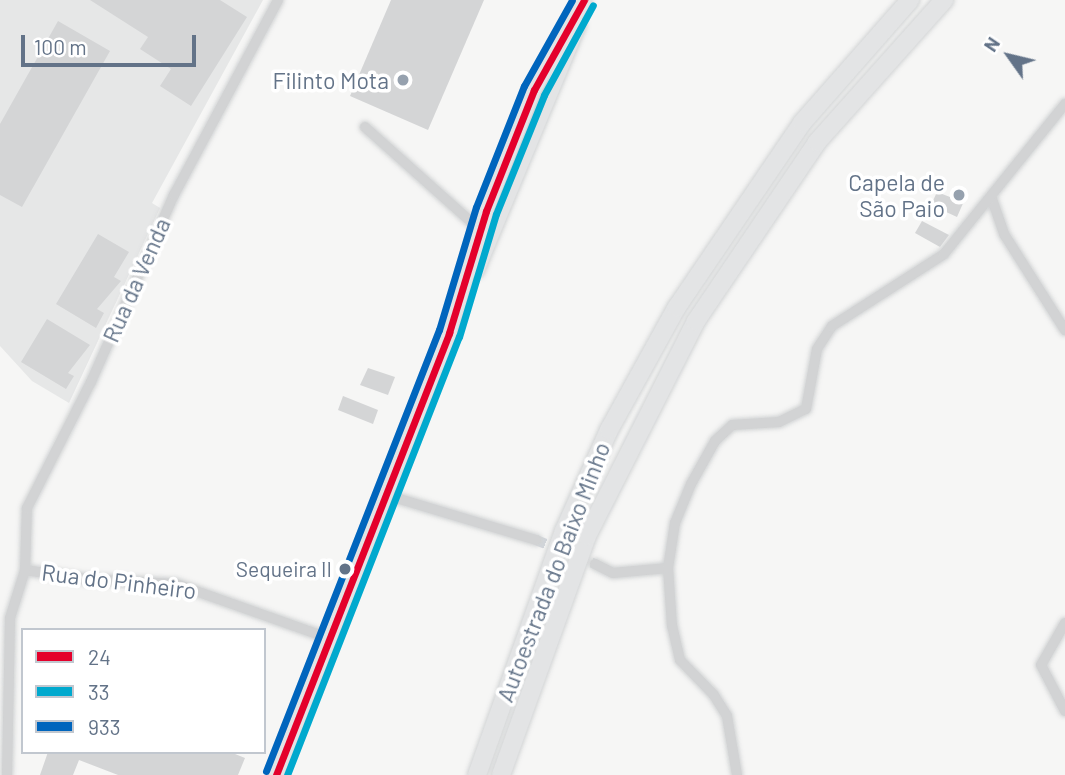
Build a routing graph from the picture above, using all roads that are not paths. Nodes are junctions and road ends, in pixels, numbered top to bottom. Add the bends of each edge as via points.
1 (278, 0) edge
2 (584, 0) edge
3 (590, 0) edge
4 (911, 0) edge
5 (944, 0) edge
6 (1065, 104) edge
7 (365, 127) dead end
8 (992, 199) junction
9 (480, 230) junction
10 (1065, 330) edge
11 (449, 333) junction
12 (386, 495) junction
13 (537, 540) tunnel mouth
14 (595, 564) tunnel mouth
15 (668, 568) junction
16 (25, 570) junction
17 (1065, 623) edge
18 (331, 639) junction
19 (1065, 710) edge
20 (7, 775) edge
21 (276, 775) edge
22 (477, 775) edge
23 (501, 775) edge
24 (737, 775) edge

1 - 16 street, Rua da Venda via 174,195 91,382 27,508
2 - 9 main road via 534,90
3 - 11 main road
4 - 22 highway, Autoestrada do Baixo Minho via 802,123 677,307 609,430 564,531
5 - 23 highway, Autoestrada do Baixo Minho via 817,142 696,321 587,537
6 - 8 street
7 - 9 street
8 - 10 street via 1004,234
8 - 15 street via 944,254 832,326 817,349 806,410 779,422 732,425 715,441 676,523
9 - 11 main road
11 - 12 main road
12 - 13 street
12 - 18 main road
14 - 15 street via 612,573
15 - 24 street via 680,660 714,695 727,716
16 - 18 street, Rua do Pinheiro via 176,584
16 - 20 street, Rua da Venda via 10,618
17 - 19 street via 1041,664
18 - 21 main road

